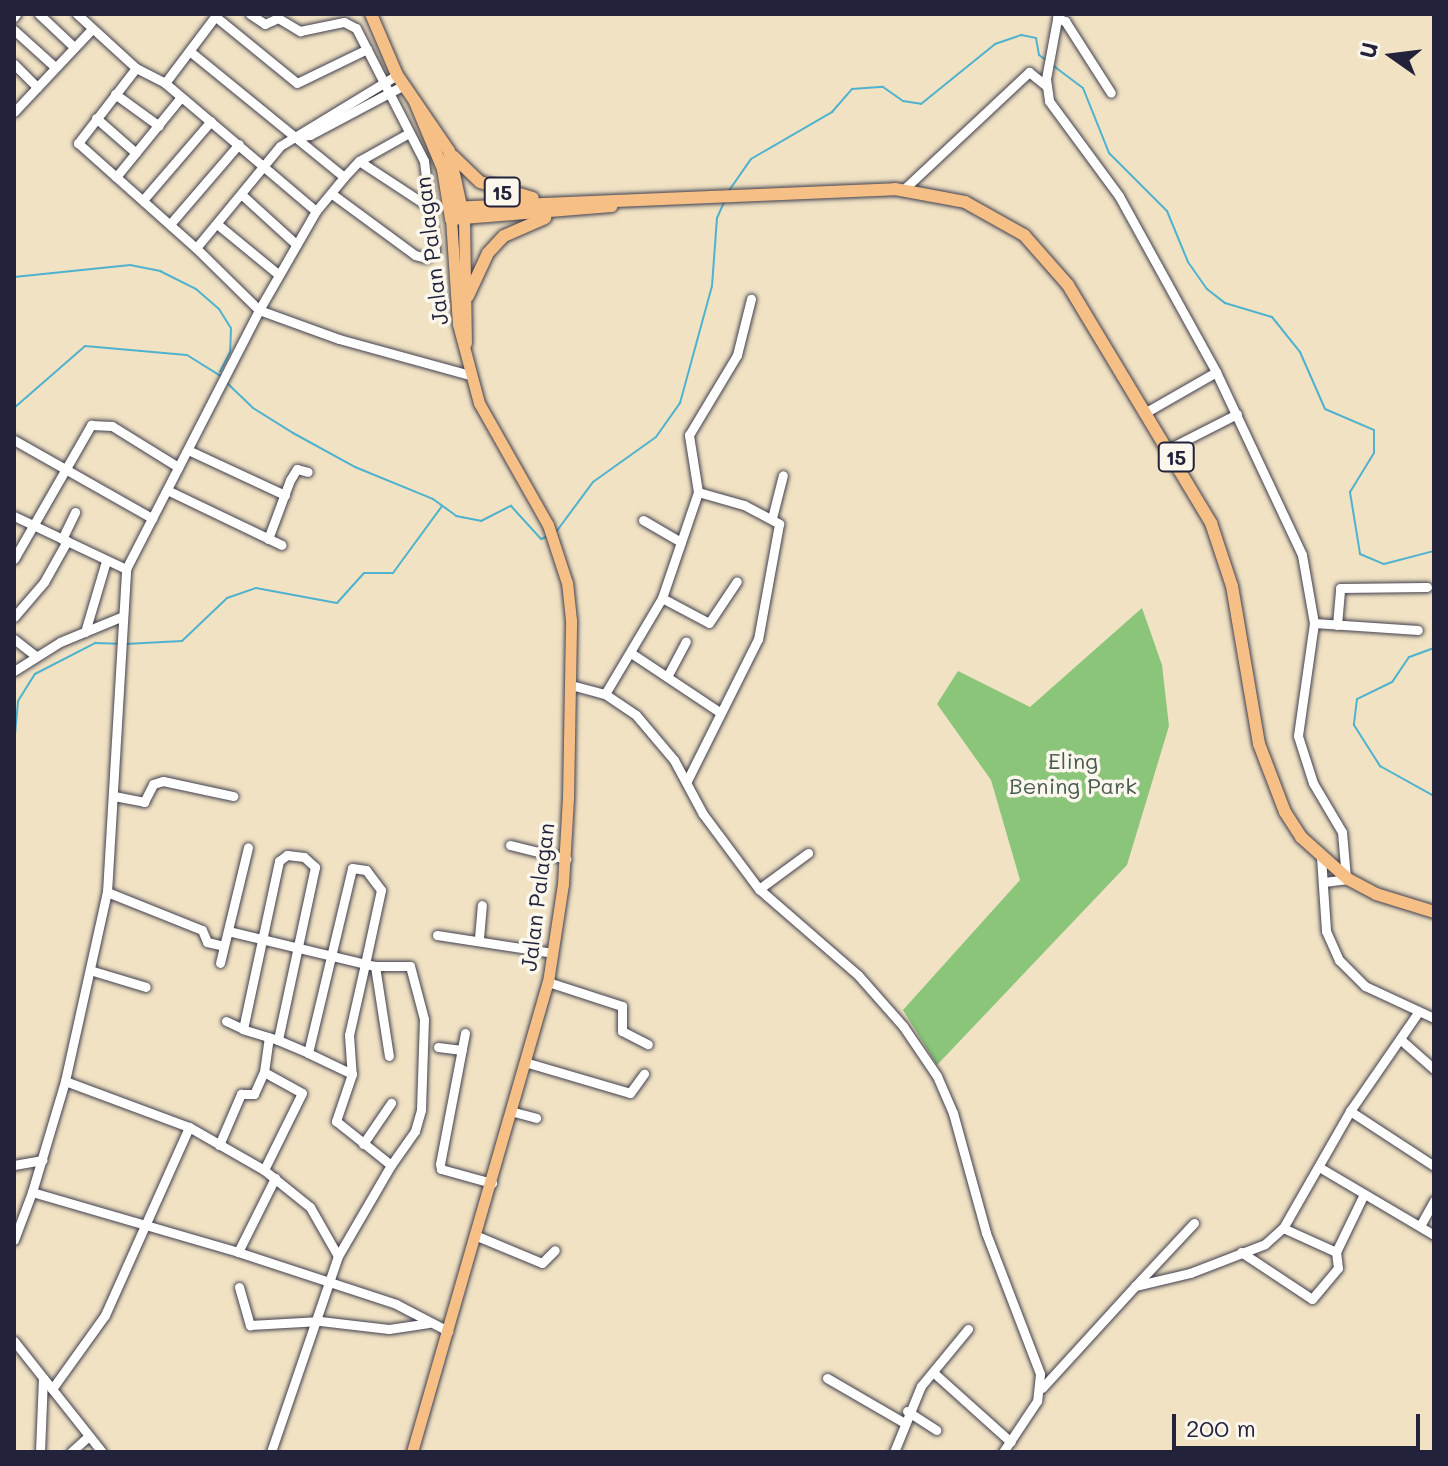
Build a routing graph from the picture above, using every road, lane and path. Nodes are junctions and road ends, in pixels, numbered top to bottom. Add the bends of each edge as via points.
1 (39, 14) edge
2 (77, 14) edge
3 (250, 14) edge
4 (371, 14) edge
5 (216, 16) edge
6 (1058, 16) edge
7 (92, 29) junction
8 (14, 30) edge
9 (74, 47) junction
10 (367, 49) junction
11 (192, 53) junction
12 (14, 64) edge
13 (55, 67) junction
14 (136, 68) junction
15 (400, 80) junction
16 (165, 83) junction
17 (383, 84) junction
18 (1046, 86) junction
19 (37, 87) junction
20 (1111, 93) dead end
21 (115, 94) junction
22 (388, 95) junction
23 (181, 97) junction
24 (415, 102) junction
25 (15, 110) edge
26 (96, 118) junction
27 (211, 121) junction
28 (159, 126) junction
29 (409, 133) junction
30 (293, 137) junction
31 (239, 144) junction
32 (449, 151) junction
33 (136, 153) junction
34 (359, 161) junction
35 (264, 166) junction
36 (116, 177) junction
37 (344, 177) junction
38 (903, 190) junction
39 (331, 193) junction
40 (241, 194) junction
41 (143, 200) junction
42 (568, 206) junction
43 (432, 209) junction
44 (316, 211) junction
45 (456, 213) junction
46 (171, 223) junction
47 (217, 224) junction
48 (296, 244) junction
49 (196, 248) junction
50 (279, 275) junction
51 (468, 296) junction
52 (751, 299) dead end
53 (259, 310) junction
54 (465, 351) junction
55 (1216, 372) junction
56 (470, 375) junction
57 (1148, 411) junction
58 (1237, 414) junction
59 (14, 440) edge
60 (1170, 448) junction
61 (188, 450) junction
62 (178, 467) junction
63 (63, 469) junction
64 (308, 472) dead end
65 (783, 475) dead end
66 (167, 490) junction
67 (698, 492) junction
68 (285, 495) junction
69 (75, 512) dead end
70 (14, 516) edge
71 (152, 518) junction
72 (772, 518) junction
73 (643, 520) dead end
74 (34, 524) junction
75 (268, 539) junction
76 (64, 540) junction
77 (681, 542) junction
78 (282, 545) dead end
79 (14, 559) edge
80 (106, 561) junction
81 (126, 569) junction
82 (737, 581) dead end
83 (1427, 587) dead end
84 (662, 598) junction
85 (14, 617) edge
86 (121, 617) junction
87 (1314, 623) junction
88 (1337, 625) junction
89 (1418, 630) dead end
90 (85, 632) junction
91 (14, 639) edge
92 (686, 641) dead end
93 (631, 653) junction
94 (36, 656) junction
95 (14, 671) edge
96 (668, 675) junction
97 (571, 685) junction
98 (605, 694) junction
99 (718, 711) junction
100 (688, 779) junction
101 (114, 796) junction
102 (233, 796) dead end
103 (510, 845) dead end
104 (248, 847) dead end
105 (808, 853) dead end
106 (1321, 857) junction
107 (1341, 858) junction
108 (566, 859) junction
109 (1347, 878) junction
110 (1324, 882) junction
111 (759, 889) junction
112 (107, 892) junction
113 (482, 905) dead end
114 (1434, 912) edge
115 (228, 931) junction
116 (437, 935) dead end
117 (264, 938) junction
118 (479, 938) junction
119 (224, 946) junction
120 (296, 947) junction
121 (553, 953) junction
122 (331, 955) junction
123 (220, 963) dead end
124 (370, 965) junction
125 (93, 971) junction
126 (548, 982) junction
127 (146, 987) dead end
128 (379, 991) junction
129 (358, 995) junction
130 (1419, 1011) junction
131 (1434, 1018) edge
132 (226, 1021) dead end
133 (243, 1029) junction
134 (465, 1033) dead end
135 (273, 1039) junction
136 (1400, 1039) junction
137 (648, 1044) dead end
138 (438, 1047) dead end
139 (462, 1050) junction
140 (350, 1051) junction
141 (308, 1053) junction
142 (389, 1056) dead end
143 (528, 1063) junction
144 (339, 1068) junction
145 (1434, 1069) edge
146 (264, 1072) junction
147 (352, 1074) junction
148 (644, 1074) dead end
149 (65, 1081) junction
150 (391, 1103) dead end
151 (1350, 1111) junction
152 (514, 1112) junction
153 (536, 1118) dead end
154 (189, 1127) junction
155 (363, 1144) junction
156 (219, 1145) junction
157 (43, 1160) junction
158 (14, 1165) edge
159 (391, 1165) junction
160 (1434, 1166) edge
161 (1319, 1167) junction
162 (264, 1170) junction
163 (275, 1178) junction
164 (492, 1183) junction
165 (32, 1192) junction
166 (1364, 1194) junction
167 (1434, 1201) edge
168 (1194, 1223) dead end
169 (144, 1225) junction
170 (1420, 1226) junction
171 (1283, 1228) junction
172 (1434, 1235) edge
173 (477, 1236) junction
174 (14, 1240) edge
175 (555, 1250) dead end
176 (238, 1252) junction
177 (1241, 1252) junction
178 (1336, 1252) junction
179 (338, 1256) junction
180 (330, 1283) junction
181 (1135, 1286) junction
182 (239, 1287) dead end
183 (320, 1321) junction
184 (429, 1323) junction
185 (968, 1329) dead end
186 (448, 1331) junction
187 (14, 1341) edge
188 (934, 1373) junction
189 (43, 1378) junction
190 (827, 1378) dead end
191 (1042, 1388) junction
192 (52, 1389) junction
193 (907, 1411) junction
194 (903, 1422) junction
195 (936, 1430) dead end
196 (89, 1436) junction
197 (1011, 1442) junction
198 (40, 1452) edge
199 (71, 1452) edge
200 (102, 1452) edge
201 (271, 1452) edge
202 (412, 1452) edge
203 (894, 1452) edge
204 (1003, 1452) edge

1 - 9 street
2 - 7 street
3 - 10 street via 265,24 278,18 300,31 351,23
4 - 15 highway, Jalan Palagan / 15
5 - 10 street via 297,83
5 - 11 street
6 - 18 street
6 - 20 street
7 - 9 street
7 - 14 street
8 - 13 street
9 - 13 street
10 - 17 street
11 - 16 street
11 - 30 street
12 - 19 street
13 - 19 street
14 - 16 street
14 - 21 street
15 - 17 street
15 - 22 street
15 - 24 highway, Jalan Palagan / 15
16 - 23 street
17 - 22 street
17 - 30 street
18 - 38 street via 1029,72
18 - 55 street via 1055,111 1119,196
19 - 25 street
21 - 26 street
21 - 28 street
22 - 29 street
22 - 30 street via 310,135
23 - 27 street
23 - 28 street
24 - 32 highway, Jalan Palagan / 15
24 - 45 highway, Jalan Palagan / 15
26 - 33 street
26 - 36 street via 78,143
27 - 31 street
27 - 41 street
28 - 33 street
29 - 34 street
29 - 43 street via 424,161
30 - 35 street
30 - 37 street
31 - 35 street
31 - 46 street
32 - 42 highway, 15 via 480,182 503,193
32 - 45 highway, Jalan Palagan / 15
33 - 36 street
34 - 37 street
34 - 43 street
35 - 40 street
35 - 44 street
36 - 41 street
37 - 39 street
38 - 42 highway, 15
38 - 57 highway, 15 via 965,202 1024,235 1068,285
39 - 43 street via 426,258 435,251
39 - 44 street
40 - 47 street
40 - 48 street
41 - 46 street
42 - 45 highway, 15
42 - 51 highway via 504,236 488,253
44 - 48 street
45 - 51 main road, Jalan Palagan
45 - 54 main road, Jalan Palagan via 458,324
46 - 49 street
47 - 49 street
47 - 50 street
48 - 50 street
49 - 53 street
50 - 53 street
51 - 54 main road, Jalan Palagan
52 - 67 street via 737,355 689,435
53 - 56 street via 339,339
53 - 61 street
54 - 56 main road, Jalan Palagan
55 - 57 street
55 - 58 street
56 - 97 main road, Jalan Palagan via 494,436 557,549 571,620
57 - 60 highway, 15
58 - 60 street
58 - 87 street via 1293,530
59 - 63 street
60 - 106 highway, 15 via 1223,555 1269,779 1285,812
61 - 62 street
61 - 68 street
62 - 63 street via 99,423 84,432
62 - 66 street
63 - 71 street
63 - 74 street
64 - 68 street via 297,469
65 - 72 street
66 - 71 street
66 - 75 street
67 - 72 street
67 - 77 street
68 - 75 street
69 - 76 street
70 - 74 street
71 - 81 street
72 - 99 street via 782,531 758,639
73 - 77 street
74 - 76 street
74 - 79 street
75 - 78 street
76 - 80 street
76 - 85 street via 44,582
77 - 84 street
80 - 81 street
80 - 90 street
81 - 86 street
82 - 84 street via 709,623
83 - 88 street via 1340,588
84 - 93 street
86 - 90 street
86 - 101 street
87 - 88 street
87 - 107 street via 1298,736 1313,783 1342,832
88 - 89 street
90 - 94 street
91 - 94 street
92 - 96 street
93 - 96 street
93 - 98 street
94 - 95 street
96 - 99 street
97 - 98 street
97 - 108 main road, Jalan Palagan
98 - 100 street via 636,715
99 - 100 street
100 - 111 street via 703,814
101 - 102 street via 144,802 153,784 163,781
101 - 112 street
103 - 108 street
104 - 115 street
105 - 111 street
106 - 107 street
106 - 109 highway, 15
106 - 110 street
107 - 109 street
108 - 121 main road, Jalan Palagan
109 - 110 street
109 - 114 highway, 15 via 1376,894
110 - 130 street via 1326,931 1339,960 1365,986
111 - 191 street via 858,975 903,1026 937,1076
112 - 119 street via 202,930 207,942
112 - 125 street
113 - 118 street
115 - 117 street
115 - 119 street
116 - 118 street
117 - 120 street
117 - 120 street via 281,857 304,857 315,867
117 - 133 street
118 - 121 street
119 - 123 street
120 - 122 street
120 - 135 street
121 - 126 main road, Jalan Palagan
122 - 124 street
122 - 124 street via 349,870 363,868 381,890
122 - 141 street
124 - 128 street
124 - 129 street
124 - 159 street via 410,966 424,1019 421,1110 415,1131
125 - 127 street
125 - 149 street
126 - 137 street via 622,1006 622,1031
126 - 143 main road, Jalan Palagan
128 - 129 street
128 - 142 street
129 - 140 street
130 - 131 street
130 - 136 street
132 - 133 street
133 - 135 street
134 - 139 street
135 - 141 street
135 - 146 street
136 - 145 street
136 - 151 street
138 - 139 street
139 - 164 street via 441,1169
140 - 144 street
140 - 147 street
141 - 144 street
143 - 148 street via 630,1093
143 - 152 main road, Jalan Palagan
144 - 147 street
146 - 156 street via 253,1095 241,1094
146 - 162 street via 302,1093
147 - 155 street via 336,1121
149 - 154 street
149 - 157 street
150 - 155 street
151 - 160 street
151 - 161 street
152 - 153 street
152 - 164 main road, Jalan Palagan
154 - 156 street
154 - 169 street
155 - 159 street
156 - 162 street
157 - 158 street
157 - 165 street
159 - 179 street
161 - 166 street
161 - 171 street
162 - 163 street
163 - 176 street
163 - 179 street via 310,1207
164 - 173 main road, Jalan Palagan
165 - 169 street
165 - 174 street
166 - 170 street
166 - 178 street
167 - 170 street
168 - 181 street
169 - 176 street
169 - 192 street via 105,1315
170 - 172 street
171 - 177 street via 1265,1244
171 - 178 street
173 - 175 street via 542,1263
173 - 186 main road, Jalan Palagan
176 - 180 street
177 - 178 street via 1310,1299 1338,1268
177 - 181 street via 1190,1273
179 - 180 street
180 - 183 street
180 - 184 street via 396,1304
181 - 191 street
182 - 183 street via 250,1325
183 - 184 street via 389,1329
183 - 201 street
184 - 186 street
185 - 188 street
186 - 202 main road, Jalan Palagan
187 - 189 street
188 - 193 street
188 - 197 street
189 - 192 street
189 - 198 street
190 - 194 street
191 - 197 street
192 - 196 street
193 - 194 street
193 - 195 street
194 - 203 street
196 - 199 street
196 - 200 street
197 - 204 street

